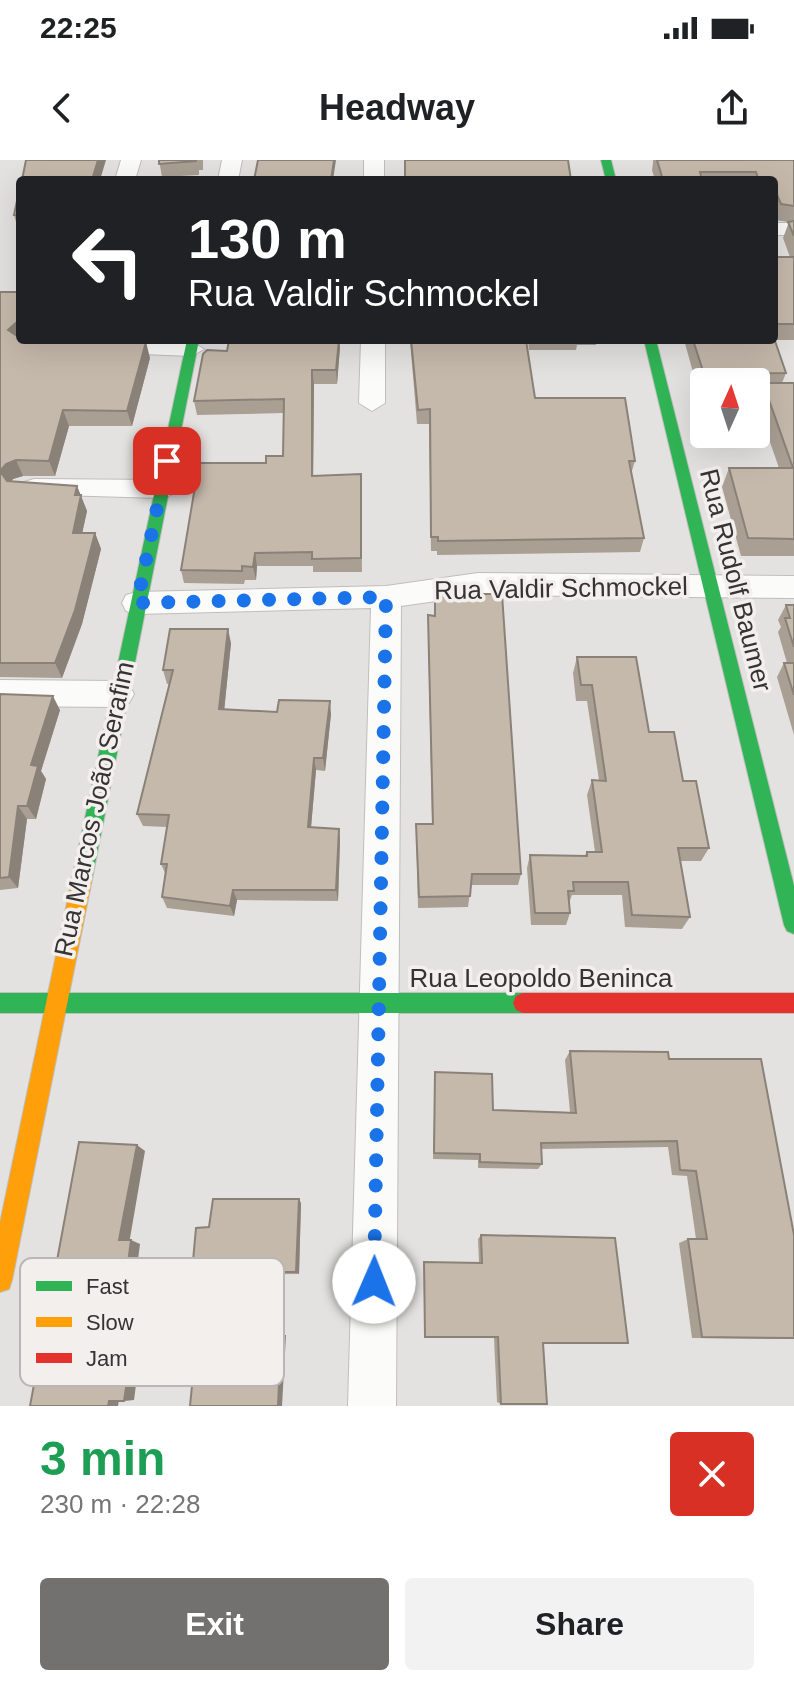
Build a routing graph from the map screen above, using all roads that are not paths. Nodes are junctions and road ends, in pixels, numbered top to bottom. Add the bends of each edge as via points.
1 (192, 344) edge
2 (373, 344) edge
3 (651, 344) edge
4 (74, 347) edge
5 (372, 403) dead end
6 (24, 488) edge
7 (161, 489) junction
8 (711, 585) junction
9 (794, 587) edge
10 (386, 597) junction
11 (137, 603) junction
12 (0, 693) edge
13 (118, 694) junction
14 (794, 925) edge
15 (0, 1003) edge
16 (794, 1003) edge
17 (55, 1004) junction
18 (378, 1004) junction
19 (0, 1280) edge
20 (372, 1406) edge

1 - 4 street
1 - 7 street, Rua Marcos João Serafim
2 - 5 street
3 - 8 street, Rua Rudolf Baumer
6 - 7 street
7 - 11 street, Rua Marcos João Serafim
8 - 9 street, Rua Valdir Schmockel
8 - 10 street, Rua Valdir Schmockel via 478,584
8 - 14 street, Rua Rudolf Baumer
10 - 11 street, Rua Valdir Schmockel
10 - 18 street
11 - 13 street, Rua Marcos João Serafim
12 - 13 street
13 - 17 street, Rua Marcos João Serafim
15 - 17 street, Rua Leopoldo Beninca
16 - 18 street, Rua Leopoldo Beninca
17 - 18 street, Rua Leopoldo Beninca
17 - 19 street, Rua Marcos João Serafim
18 - 20 street

